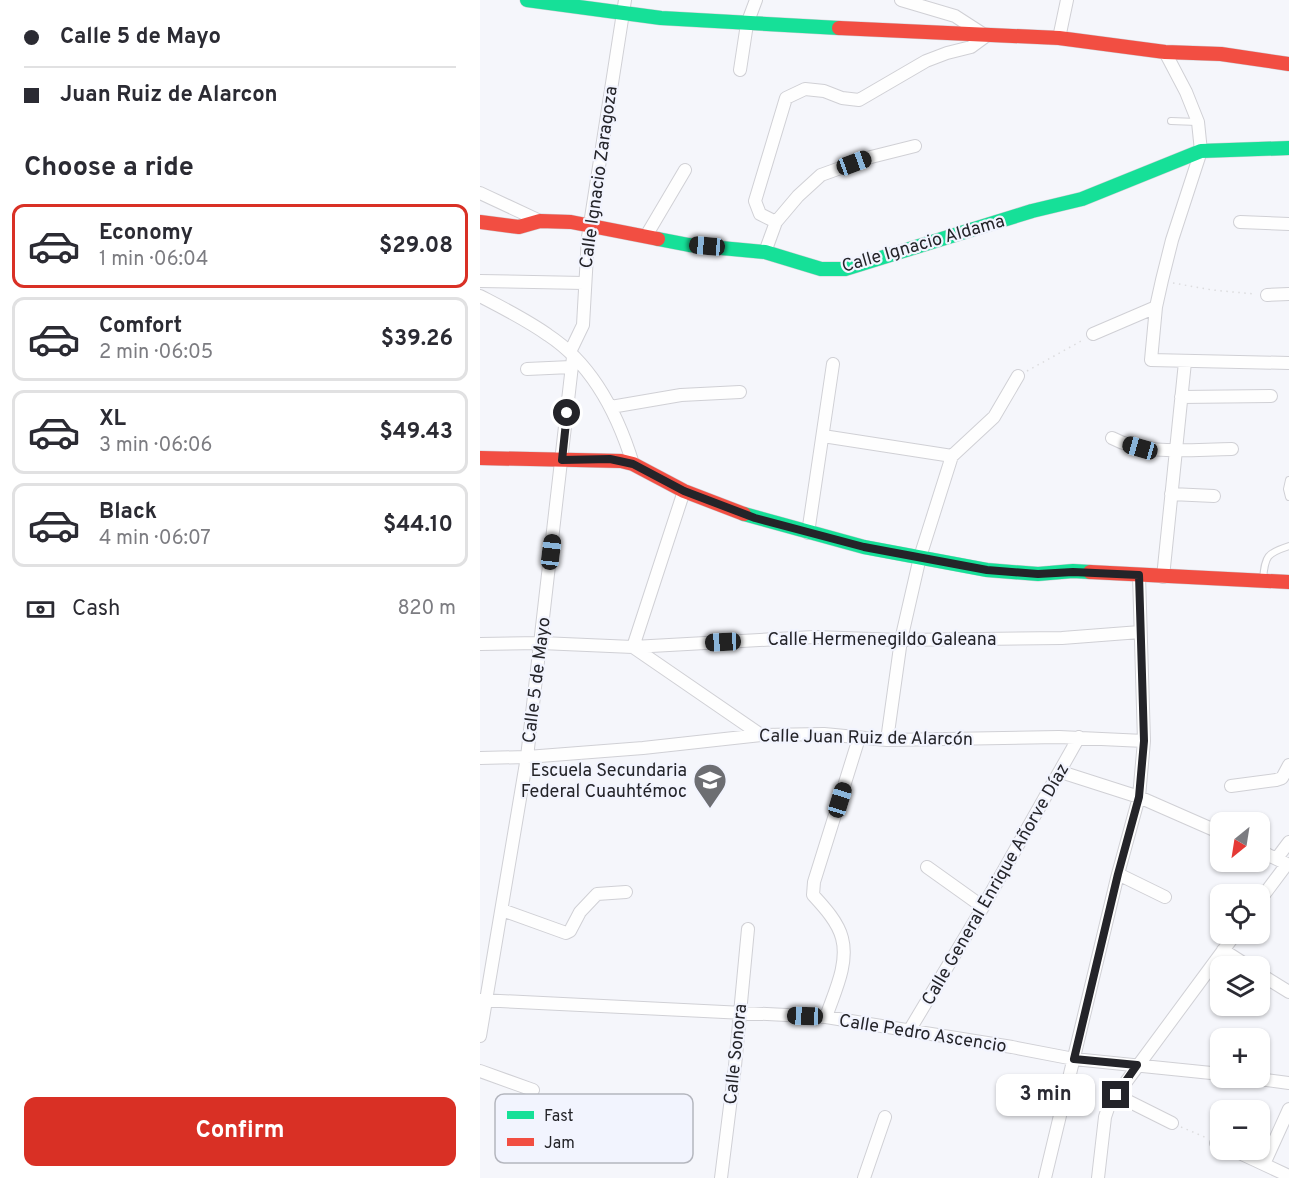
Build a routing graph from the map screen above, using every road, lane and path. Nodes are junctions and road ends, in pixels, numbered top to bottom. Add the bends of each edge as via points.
1 (527, 0) edge
2 (756, 0) edge
3 (902, 0) edge
4 (1066, 0) edge
5 (624, 6) edge
6 (747, 24) junction
7 (986, 36) junction
8 (1059, 38) junction
9 (1165, 52) junction
10 (1289, 64) edge
11 (740, 70) dead end
12 (1171, 121) dead end
13 (1198, 122) junction
14 (915, 146) dead end
15 (1289, 148) edge
16 (1201, 151) junction
17 (685, 170) dead end
18 (480, 193) edge
19 (540, 221) junction
20 (480, 222) edge
21 (776, 222) junction
22 (1240, 222) dead end
23 (1289, 224) edge
24 (590, 225) junction
25 (646, 236) junction
26 (765, 252) junction
27 (1162, 280) junction
28 (480, 281) edge
29 (584, 283) junction
30 (1289, 294) edge
31 (1267, 295) joint
32 (480, 296) edge
33 (1156, 307) junction
34 (1093, 334) joint
35 (571, 358) junction
36 (1185, 362) junction
37 (1289, 363) edge
38 (833, 364) dead end
39 (527, 369) dead end
40 (1018, 376) joint
41 (740, 392) dead end
42 (1271, 396) dead end
43 (1182, 397) junction
44 (611, 407) junction
45 (822, 436) junction
46 (1112, 438) dead end
47 (1175, 448) junction
48 (1232, 449) dead end
49 (952, 456) junction
50 (480, 458) edge
51 (562, 460) junction
52 (633, 464) junction
53 (1289, 480) edge
54 (684, 491) junction
55 (1171, 494) junction
56 (1214, 496) dead end
57 (1289, 497) edge
58 (808, 533) junction
59 (1289, 546) edge
60 (920, 557) junction
61 (1139, 575) junction
62 (1163, 577) junction
63 (1263, 580) junction
64 (1289, 582) edge
65 (1140, 632) junction
66 (901, 640) junction
67 (541, 643) junction
68 (480, 644) edge
69 (633, 647) junction
70 (761, 735) junction
71 (1079, 737) junction
72 (859, 738) junction
73 (888, 740) junction
74 (1144, 741) junction
75 (527, 757) junction
76 (480, 758) edge
77 (1289, 765) edge
78 (1061, 772) junction
79 (1231, 786) dead end
80 (1139, 797) junction
81 (1210, 828) edge
82 (1289, 842) edge
83 (1270, 856) edge
84 (1284, 862) edge
85 (927, 867) dead end
86 (1118, 874) junction
87 (1270, 884) edge
88 (626, 892) dead end
89 (1166, 897) dead end
90 (983, 907) junction
91 (502, 910) junction
92 (748, 929) dead end
93 (1228, 944) edge
94 (1223, 950) junction
95 (1232, 956) edge
96 (1270, 980) edge
97 (1289, 992) edge
98 (483, 1001) edge
99 (740, 1014) junction
100 (826, 1017) junction
101 (909, 1031) junction
102 (480, 1036) edge
103 (1074, 1059) junction
104 (1137, 1065) junction
105 (480, 1071) edge
106 (1210, 1073) edge
107 (1270, 1080) edge
108 (1289, 1083) edge
109 (533, 1090) dead end
110 (1116, 1095) junction
111 (1289, 1108) edge
112 (885, 1117) dead end
113 (1172, 1123) joint
114 (1210, 1140) edge
115 (1255, 1160) edge
116 (1264, 1164) junction
117 (1289, 1176) edge
118 (721, 1178) edge
119 (864, 1178) edge
120 (1046, 1178) edge
121 (1098, 1178) edge

1 - 5 street
2 - 6 street
3 - 7 street via 955,16
4 - 8 street
5 - 6 street via 661,18
5 - 24 street, Calle Ignacio Zaragoza
6 - 7 street
6 - 11 street
7 - 8 street
7 - 21 street via 971,47 926,61 859,100 805,90 786,98 755,201 760,214
8 - 9 street
9 - 10 street via 1221,54
9 - 13 street
12 - 13 lane
13 - 16 street
14 - 21 street via 821,175
15 - 16 street, Calle Ignacio Aldama
16 - 26 street, Calle Ignacio Aldama via 1082,199 845,269 821,269
16 - 27 street
17 - 25 street
18 - 19 street
19 - 20 street, Calle Ignacio Aldama via 519,227
19 - 24 street, Calle Ignacio Aldama
21 - 26 street
22 - 23 street
24 - 25 street, Calle Ignacio Aldama
24 - 29 street, Calle Ignacio Zaragoza
25 - 26 street, Calle Ignacio Aldama via 688,245
27 - 31 path
27 - 33 street
28 - 29 street
29 - 35 street, Calle Ignacio Zaragoza via 583,325
30 - 31 street
32 - 35 street via 549,335
33 - 34 street
33 - 36 street via 1151,360
34 - 40 path
35 - 39 street
35 - 44 street
35 - 51 street, Calle 5 de Mayo
36 - 37 street
36 - 43 street
38 - 45 street
40 - 49 street via 994,417
41 - 44 street via 681,395
42 - 43 street
43 - 47 street
44 - 52 street
45 - 49 street
45 - 58 street
46 - 47 street via 1140,448
47 - 48 street
47 - 55 street
49 - 60 street
50 - 51 street
51 - 52 street via 610,459
51 - 67 street, Calle 5 de Mayo
52 - 54 street
53 - 57 lane
54 - 58 street
54 - 69 street
55 - 56 street
55 - 62 street
58 - 60 street
59 - 63 lane via 1272,551 1265,561
60 - 61 street via 997,571
60 - 66 street
61 - 62 street
61 - 65 street
62 - 63 street
63 - 64 street
65 - 66 street, Calle Hermenegildo Galeana via 1062,638
65 - 74 street
66 - 69 street, Calle Hermenegildo Galeana via 814,637
66 - 73 street
67 - 68 street, Calle Hermenegildo Galeana
67 - 69 street, Calle Hermenegildo Galeana
67 - 75 street, Calle 5 de Mayo
69 - 70 street
70 - 72 street, Calle Juan Ruiz de Alarcón
70 - 75 street, Calle Juan Ruiz de Alarcón
71 - 73 street, Calle Juan Ruiz de Alarcón
71 - 74 street, Calle Juan Ruiz de Alarcón
71 - 78 street, Calle General Enrique Añorve Díaz
72 - 73 street, Calle Juan Ruiz de Alarcón
72 - 100 street via 814,882 813,895 842,938 839,980
74 - 80 street
75 - 76 street, Calle Juan Ruiz de Alarcón
75 - 91 street, Calle 5 de Mayo
77 - 79 street via 1282,778
78 - 80 street
78 - 90 street, Calle General Enrique Añorve Díaz
80 - 81 street
80 - 86 street
82 - 84 street
83 - 84 street
84 - 87 street
85 - 90 street
86 - 89 street
86 - 103 street
88 - 91 street via 597,894 566,933
90 - 101 street, Calle General Enrique Añorve Díaz
91 - 98 street, Calle 5 de Mayo
92 - 99 street, Calle Sonora
93 - 94 street
94 - 95 street
94 - 104 street
96 - 97 street
98 - 99 street, Calle Pedro Ascencio
98 - 102 street, Calle 5 de Mayo
99 - 100 street, Calle Pedro Ascencio
99 - 118 street, Calle Sonora
100 - 101 street, Calle Pedro Ascencio
101 - 103 street, Calle Pedro Ascencio
103 - 104 street, Calle Pedro Ascencio
103 - 120 street
104 - 106 street, Calle Pedro Ascencio
104 - 110 street
105 - 109 street
107 - 108 street
110 - 113 street
110 - 121 street via 1105,1117
111 - 116 street
112 - 119 street
113 - 114 path
115 - 116 street
116 - 117 street

